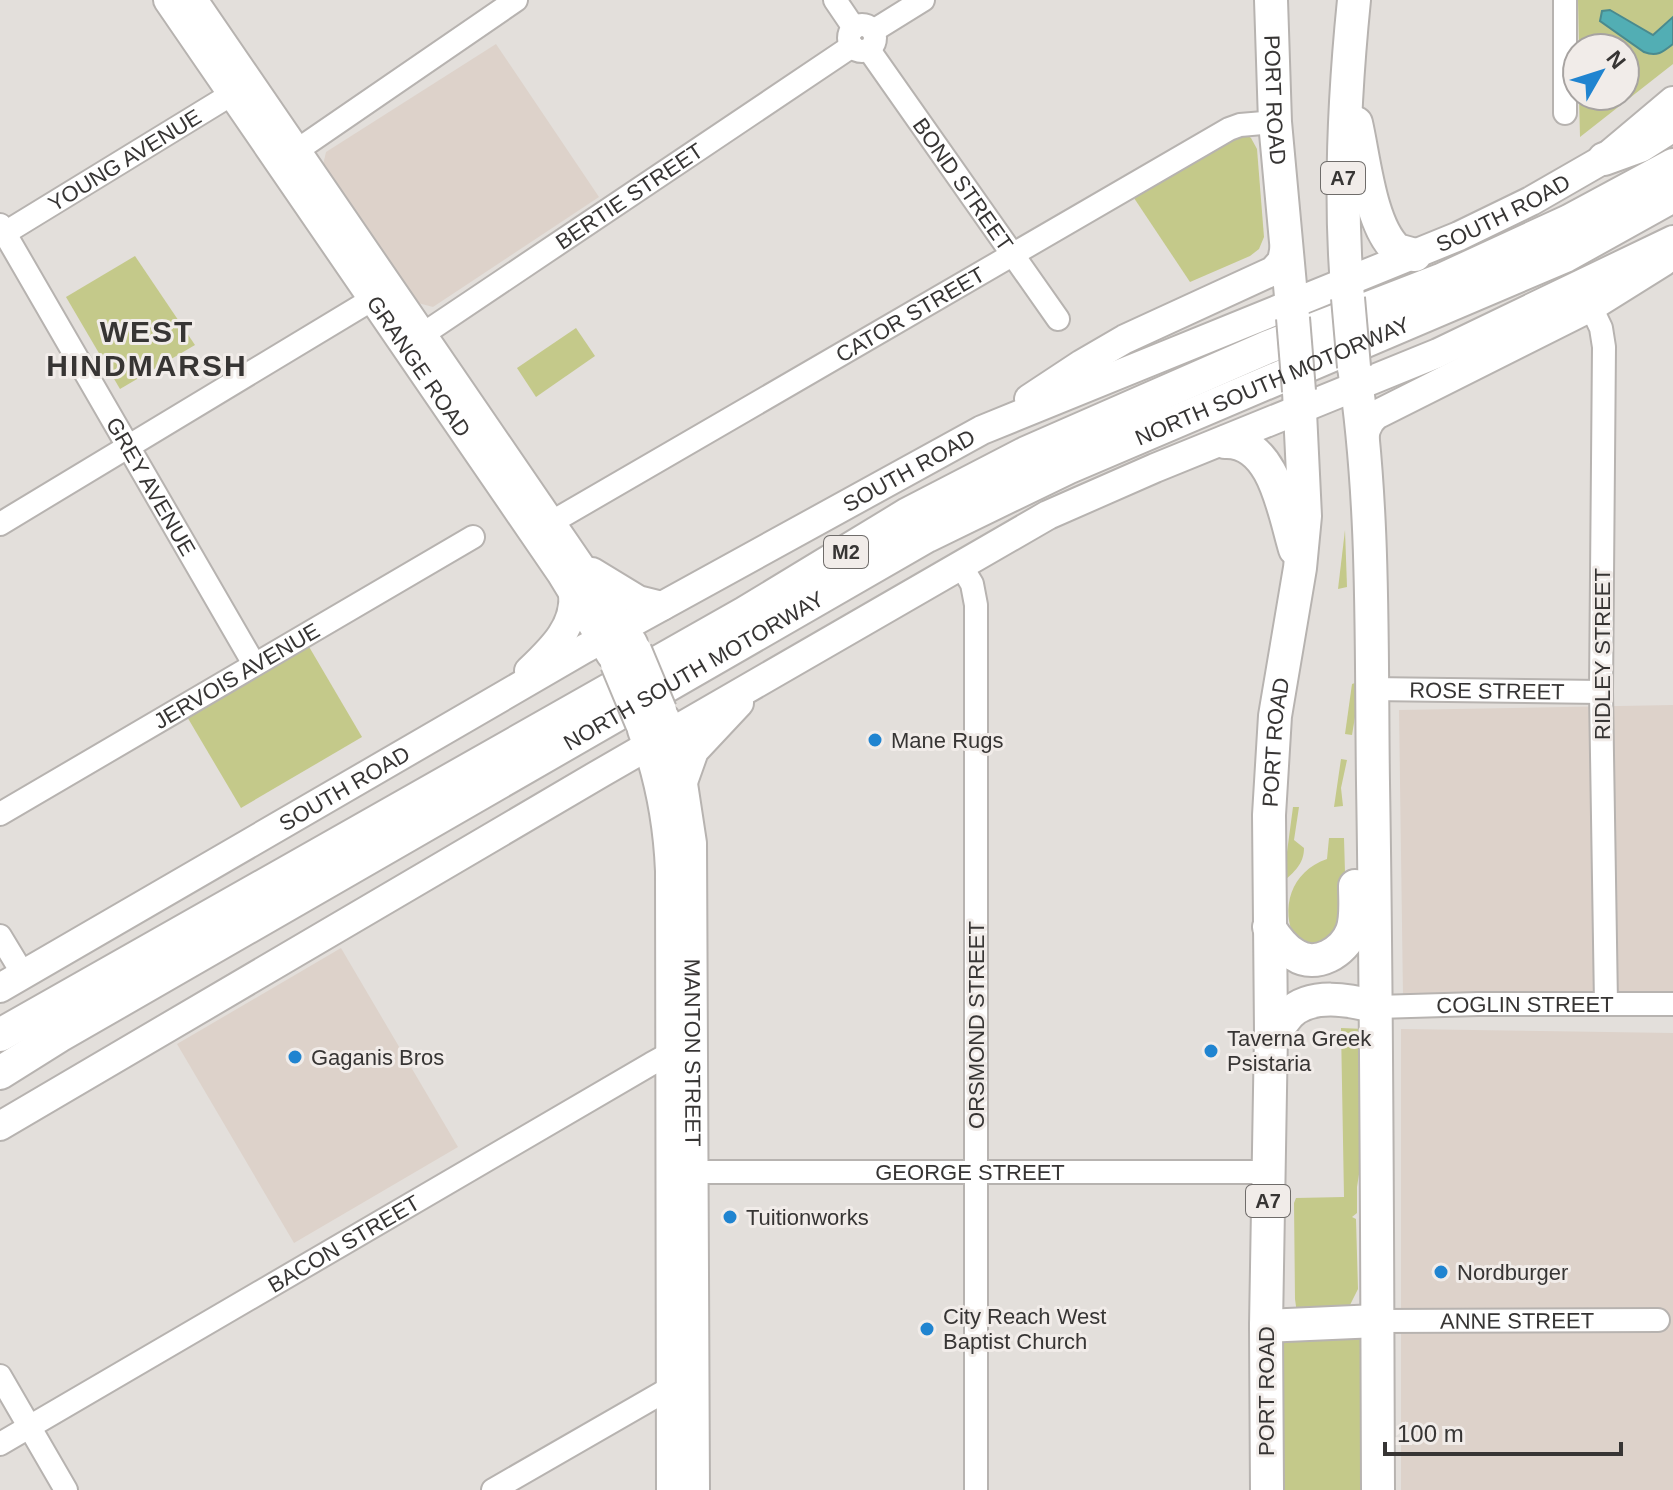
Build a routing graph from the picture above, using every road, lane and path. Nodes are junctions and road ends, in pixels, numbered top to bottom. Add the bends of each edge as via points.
1 (168, 0) edge
2 (193, 0) edge
3 (516, 0) edge
4 (835, 0) edge
5 (923, 0) edge
6 (1271, 0) edge
7 (1354, 0) edge
8 (1565, 0) edge
9 (862, 39) junction
10 (1346, 73) junction
11 (241, 88) junction
12 (1673, 101) edge
13 (1565, 113) dead end
14 (1275, 122) junction
15 (1673, 125) edge
16 (288, 156) junction
17 (1604, 159) junction
18 (1673, 165) edge
19 (1673, 196) edge
20 (2, 231) edge
21 (1673, 240) edge
22 (1286, 241) junction
23 (1673, 254) edge
24 (1013, 255) junction
25 (1415, 255) junction
26 (1347, 291) junction
27 (382, 294) junction
28 (1591, 307) junction
29 (1292, 312) junction
30 (1058, 319) dead end
31 (414, 340) junction
32 (1355, 377) junction
33 (1300, 401) junction
34 (982, 430) junction
35 (1225, 442) junction
36 (129, 448) junction
37 (1364, 462) junction
38 (552, 522) junction
39 (0, 524) edge
40 (473, 537) dead end
41 (960, 564) junction
42 (1300, 568) junction
43 (578, 579) junction
44 (662, 606) junction
45 (619, 645) junction
46 (254, 664) junction
47 (761, 681) junction
48 (1371, 689) junction
49 (1601, 692) junction
50 (505, 695) junction
51 (655, 728) junction
52 (1372, 737) junction
53 (601, 773) junction
54 (683, 782) junction
55 (664, 812) junction
56 (0, 814) edge
57 (1269, 927) junction
58 (0, 936) edge
59 (11, 981) edge
60 (1606, 1004) junction
61 (1673, 1004) edge
62 (1377, 1007) junction
63 (1271, 1032) junction
64 (0, 1035) edge
65 (682, 1054) junction
66 (0, 1073) edge
67 (0, 1126) edge
68 (682, 1172) junction
69 (976, 1172) junction
70 (1268, 1172) junction
71 (1658, 1320) dead end
72 (1377, 1321) junction
73 (1266, 1326) junction
74 (0, 1376) edge
75 (683, 1386) junction
76 (29, 1427) junction
77 (0, 1444) edge
78 (66, 1490) edge
79 (493, 1490) edge
80 (671, 1490) edge
81 (695, 1490) edge
82 (976, 1490) edge
83 (1267, 1490) edge
84 (1378, 1490) edge

1 - 11 main road, GRANGE ROAD
2 - 11 main road, GRANGE ROAD
3 - 16 street
4 - 9 street, BOND STREET
5 - 9 street, BERTIE STREET
6 - 14 highway, PORT ROAD / A7
7 - 10 highway, A7
8 - 13 street
9 - 24 street, BOND STREET
9 - 31 street, BERTIE STREET
10 - 25 highway via 1381,224 1395,248
10 - 26 highway, A7
11 - 16 main road, GRANGE ROAD
11 - 20 street, YOUNG AVENUE
12 - 17 main road, SOUTH ROAD
14 - 22 highway, PORT ROAD / A7
14 - 24 street, CATOR STREET via 1229,129
15 - 17 highway via 1640,146
16 - 27 main road, GRANGE ROAD
17 - 25 main road, SOUTH ROAD via 1531,201
18 - 64 highway, NORTH SOUTH MOTORWAY / M2 via 1441,280 1268,347 1026,453 908,514 745,613
19 - 66 highway, NORTH SOUTH MOTORWAY / M2 via 1565,256 1067,468 927,536
20 - 36 street, GREY AVENUE
21 - 32 main road via 1474,337
22 - 29 highway, PORT ROAD / A7
22 - 34 main road via 1282,261 1273,271 1125,339
23 - 28 main road
24 - 30 street, BOND STREET
24 - 38 street, CATOR STREET
25 - 26 main road, SOUTH ROAD
26 - 29 main road, SOUTH ROAD
26 - 32 highway, A7, bridge
27 - 31 main road, GRANGE ROAD
27 - 36 street
28 - 37 main road via 1376,415 1365,431
28 - 49 street, RIDLEY STREET via 1604,347
29 - 33 highway, PORT ROAD / A7, bridge
29 - 34 main road, SOUTH ROAD
31 - 38 main road, GRANGE ROAD
31 - 43 main road, GRANGE ROAD
32 - 33 main road
32 - 37 highway, A7
33 - 35 main road
33 - 42 highway, PORT ROAD / A7 via 1305,516
34 - 44 main road, SOUTH ROAD
35 - 41 main road via 1073,503
35 - 42 highway via 1247,446 1265,462
36 - 39 street
36 - 46 street, GREY AVENUE
37 - 48 highway, A7
38 - 43 main road, GRANGE ROAD
40 - 46 street, JERVOIS AVENUE
41 - 47 main road
41 - 69 street, ORSMOND STREET via 976,605
42 - 57 highway, PORT ROAD / A7 via 1275,716
43 - 44 main road
43 - 45 main road, GRANGE ROAD
43 - 50 main road via 568,626
44 - 45 main road, SOUTH ROAD
45 - 50 main road, SOUTH ROAD
45 - 51 main road, GRANGE ROAD, bridge
46 - 56 street, JERVOIS AVENUE
47 - 51 main road
47 - 54 main road via 698,747
48 - 49 street, ROSE STREET
48 - 52 highway, A7
49 - 60 street, RIDLEY STREET
50 - 59 main road, SOUTH ROAD
51 - 53 main road
51 - 54 main road, MANTON STREET
51 - 55 main road, MANTON STREET
52 - 57 highway via 1355,804 1355,914 1350,936 1330,956 1303,959
52 - 62 highway, A7
53 - 55 main road via 635,782
53 - 67 main road
54 - 65 main road, MANTON STREET via 693,853
55 - 65 main road, MANTON STREET
57 - 63 highway, PORT ROAD / A7
58 - 59 street
60 - 61 street, COGLIN STREET
60 - 62 street, COGLIN STREET
62 - 63 highway via 1344,1000 1306,1003
62 - 72 highway, A7
63 - 70 highway, PORT ROAD / A7
65 - 68 main road, MANTON STREET
65 - 76 street, BACON STREET
68 - 69 street, GEORGE STREET
68 - 75 main road, MANTON STREET
69 - 70 street, GEORGE STREET
69 - 82 street, ORSMOND STREET
70 - 73 highway, PORT ROAD / A7
71 - 72 street, ANNE STREET
72 - 73 highway
72 - 84 highway, A7
73 - 83 highway, PORT ROAD / A7
74 - 76 street
75 - 79 street
75 - 80 main road, MANTON STREET
75 - 81 main road, MANTON STREET
76 - 77 street, BACON STREET
76 - 78 street

